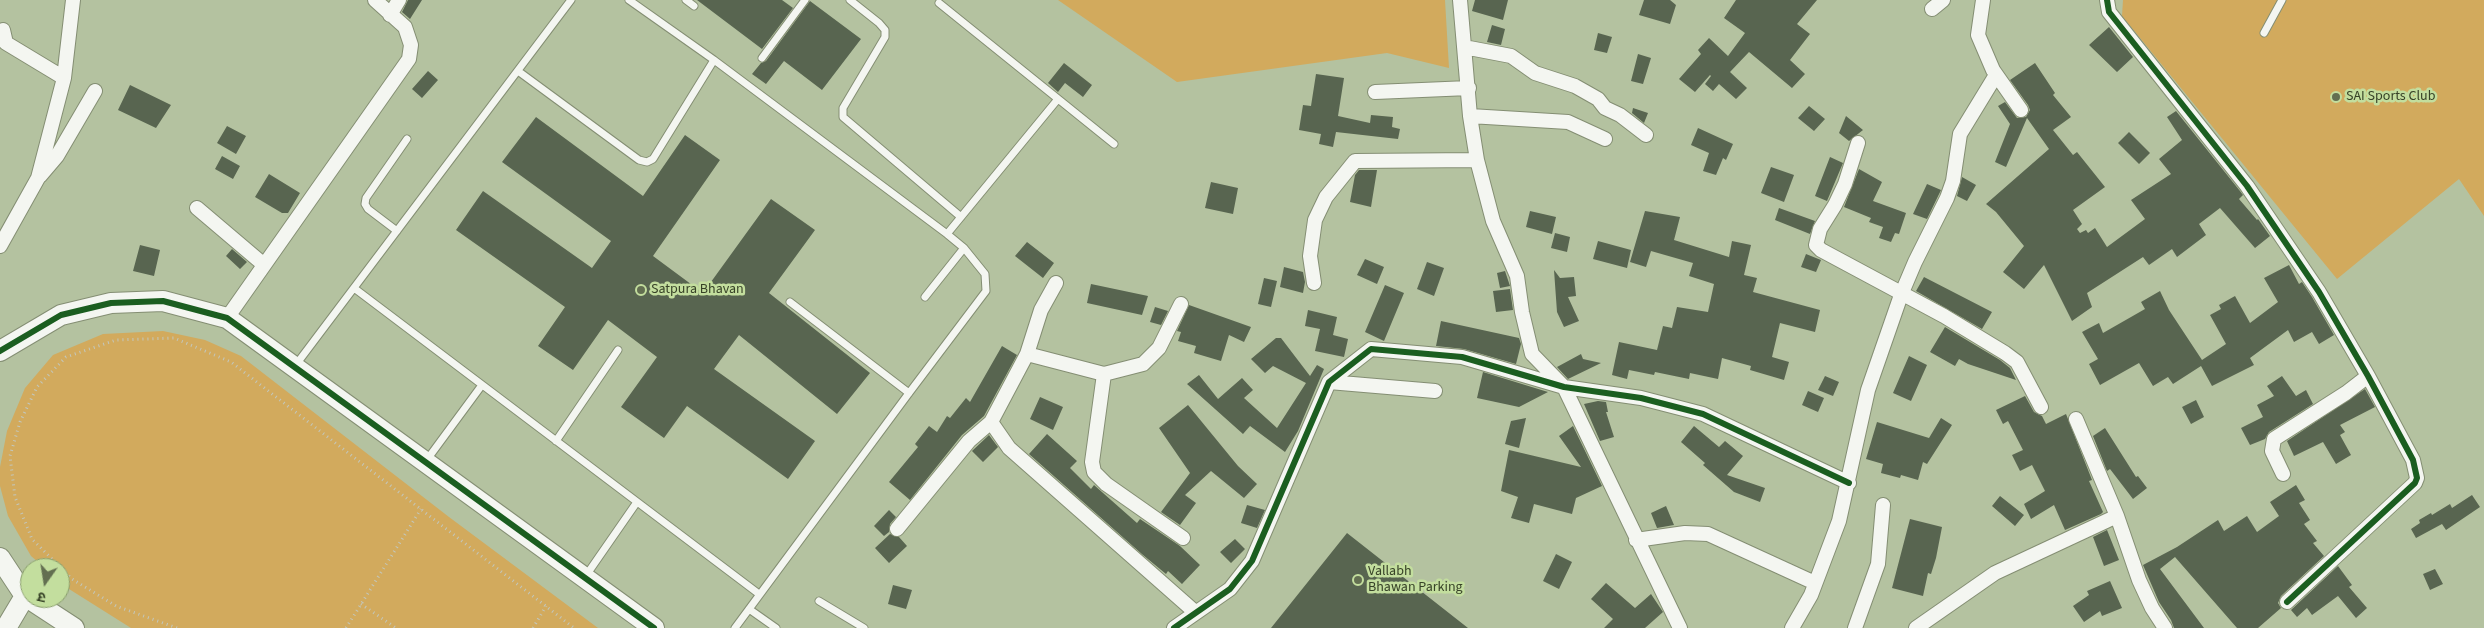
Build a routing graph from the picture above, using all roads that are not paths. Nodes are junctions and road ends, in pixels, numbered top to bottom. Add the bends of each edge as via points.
1 (73, 0) edge
2 (375, 0) edge
3 (399, 0) edge
4 (571, 0) edge
5 (629, 0) edge
6 (686, 0) edge
7 (805, 0) edge
8 (850, 0) edge
9 (1460, 0) edge
10 (1943, 0) edge
11 (1983, 0) edge
12 (2106, 0) edge
13 (2282, 0) edge
14 (939, 3) dead end
15 (694, 6) dead end
16 (1932, 9) dead end
17 (390, 15) junction
18 (3, 30) dead end
19 (2264, 33) dead end
20 (1464, 47) junction
21 (762, 58) dead end
22 (714, 60) junction
23 (518, 71) junction
24 (1996, 75) junction
25 (64, 78) junction
26 (1469, 88) junction
27 (95, 91) dead end
28 (1375, 92) dead end
29 (1058, 99) junction
30 (2022, 110) dead end
31 (1470, 116) junction
32 (1646, 135) dead end
33 (407, 139) dead end
34 (1605, 139) dead end
35 (1858, 143) dead end
36 (1114, 144) dead end
37 (1477, 160) junction
38 (38, 178) junction
39 (197, 208) dead end
40 (961, 217) junction
41 (397, 231) junction
42 (948, 234) junction
43 (0, 246) edge
44 (964, 248) junction
45 (264, 264) junction
46 (1056, 283) dead end
47 (1314, 283) dead end
48 (354, 288) junction
49 (1901, 295) junction
50 (925, 297) dead end
51 (790, 302) dead end
52 (1181, 304) dead end
53 (228, 318) junction
54 (2, 346) edge
55 (618, 350) dead end
56 (1027, 354) junction
57 (295, 366) junction
58 (1104, 374) junction
59 (2368, 376) junction
60 (1328, 382) junction
61 (482, 385) junction
62 (1564, 387) junction
63 (1435, 391) dead end
64 (909, 392) junction
65 (2041, 407) dead end
66 (2076, 420) dead end
67 (991, 422) junction
68 (556, 441) junction
69 (426, 461) junction
70 (2283, 474) dead end
71 (1849, 483) junction
72 (637, 502) junction
73 (1883, 505) dead end
74 (2117, 516) junction
75 (897, 529) dead end
76 (1183, 538) dead end
77 (1636, 540) junction
78 (0, 558) edge
79 (584, 577) junction
80 (1816, 583) junction
81 (20, 588) edge
82 (759, 594) junction
83 (818, 602) dead end
84 (2287, 602) dead end
85 (20, 604) edge
86 (43, 608) edge
87 (749, 609) junction
88 (1195, 612) junction
89 (6, 628) edge
90 (74, 628) edge
91 (654, 628) edge
92 (735, 628) edge
93 (776, 628) edge
94 (864, 628) edge
95 (1174, 628) edge
96 (1680, 628) edge
97 (1792, 628) edge
98 (1855, 628) edge
99 (1916, 628) edge
100 (2165, 628) edge

1 - 25 street
2 - 17 street
3 - 17 street
4 - 23 lane
5 - 22 lane
6 - 15 lane
7 - 21 lane
8 - 40 lane via 886,30 886,37 843,108 843,117
9 - 20 street
10 - 16 street
11 - 24 street via 1978,35
12 - 59 street via 2109,12 2247,186 2318,292
13 - 19 lane
14 - 29 lane
17 - 45 street via 405,27 411,45 409,59
18 - 25 street via 6,43
20 - 26 street
20 - 32 street via 1511,56 1535,73 1575,86
22 - 23 lane via 653,158 647,162
22 - 42 lane
23 - 41 lane
24 - 30 street
24 - 49 street via 1960,134 1947,198
25 - 38 street
26 - 28 street
26 - 31 street
27 - 38 street via 57,156
29 - 36 lane
29 - 40 lane
31 - 34 street via 1568,122
31 - 37 street
33 - 41 lane via 365,204 368,210
35 - 49 street via 1845,184 1820,229 1816,245
37 - 47 street via 1355,161 1326,197 1314,220 1310,256
37 - 62 street via 1493,221 1518,276 1532,354
38 - 43 street
39 - 45 street
40 - 42 lane
41 - 48 lane
42 - 44 lane
44 - 50 lane
44 - 64 lane via 985,274 986,291
45 - 53 street
46 - 56 street via 1041,310
48 - 57 lane
48 - 61 lane
49 - 65 street via 1944,316 2017,362
49 - 71 street via 1868,390
51 - 64 lane
52 - 58 street via 1159,348 1143,364
53 - 54 street via 163,301 111,303 61,315
53 - 57 street
55 - 68 lane
56 - 58 street
56 - 67 street
57 - 69 street
58 - 76 street via 1092,462 1094,472
59 - 70 street via 2274,439 2272,450
59 - 84 street via 2413,460 2416,483
60 - 62 street via 1372,349 1462,357
60 - 63 street
60 - 88 street via 1252,561 1230,589
61 - 68 lane
61 - 69 lane
62 - 71 street via 1641,398 1703,414
62 - 77 street
64 - 82 lane
66 - 74 street
67 - 75 street via 969,441
67 - 88 street via 1009,448
68 - 72 lane
69 - 79 street
71 - 80 street via 1840,521
72 - 79 lane
72 - 82 lane
73 - 98 street via 1878,564
74 - 99 street via 1995,573
74 - 100 street via 2139,580
77 - 80 street via 1685,533 1708,534
77 - 96 street
78 - 81 street
79 - 91 street
80 - 97 street
82 - 87 lane
83 - 94 lane
85 - 89 street
86 - 90 street
87 - 92 lane
87 - 93 lane
88 - 95 street

